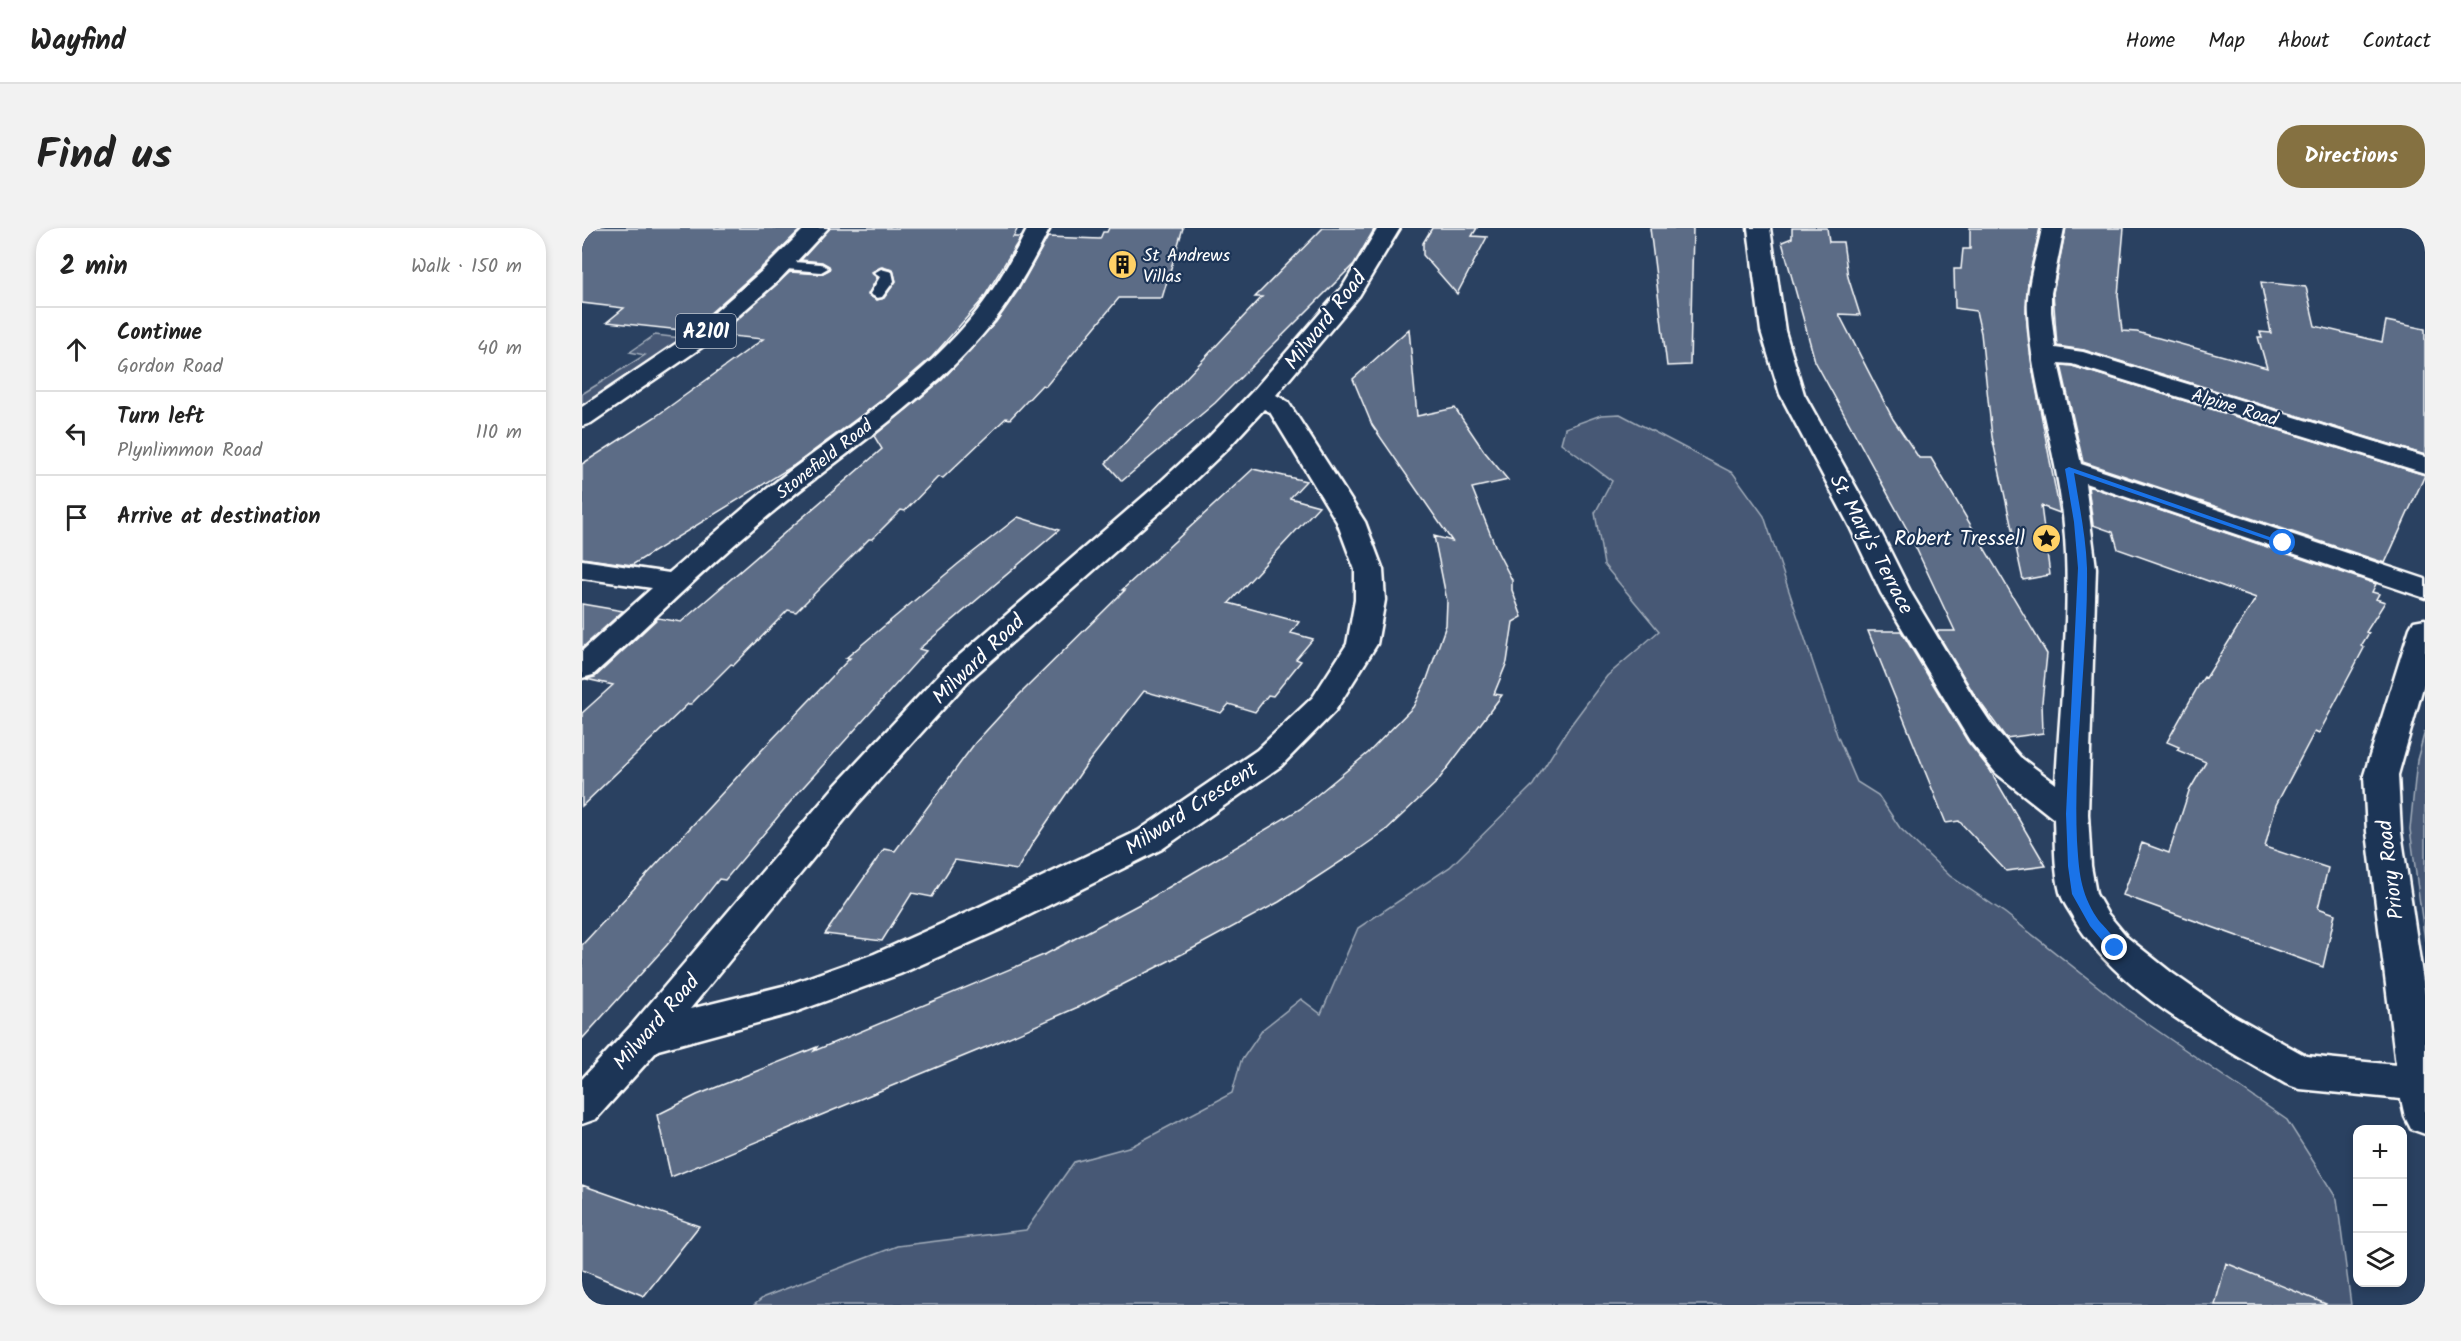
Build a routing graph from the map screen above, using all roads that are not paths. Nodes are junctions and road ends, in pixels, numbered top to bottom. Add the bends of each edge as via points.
1 (817, 228) edge
2 (1039, 228) edge
3 (1389, 228) edge
4 (1759, 228) edge
5 (2053, 228) edge
6 (780, 265) junction
7 (821, 268) dead end
8 (881, 273) dead end
9 (877, 294) dead end
10 (2044, 354) junction
11 (1261, 397) junction
12 (582, 418) edge
13 (2425, 465) edge
14 (2069, 469) junction
15 (582, 569) edge
16 (676, 583) junction
17 (2425, 589) edge
18 (2425, 628) edge
19 (582, 668) edge
20 (2071, 814) junction
21 (645, 1037) junction
22 (2418, 1084) junction
23 (582, 1107) edge
24 (2425, 1117) edge

1 - 6 street, A2101
2 - 16 street, Stonefield Road via 990,311 931,372 748,518
3 - 11 street, Milward Road via 1351,291
4 - 20 street, St Mary's Terrace via 1773,332 1792,394 1896,594 1982,733 2008,765
5 - 10 street via 2040,293
6 - 7 lane
6 - 12 street, A2101 via 697,340
8 - 9 lane via 887,275 887,280
10 - 13 street, Alpine Road via 2073,357
10 - 14 street
11 - 21 street, Milward Road via 1168,490 957,674 847,794
11 - 21 street, Milward Crescent via 1279,406 1331,488 1351,522 1369,570 1370,600 1362,644 1324,704 1269,758 1150,840 887,964 790,999
14 - 17 street
14 - 20 street via 2082,568
15 - 16 street
16 - 19 street, Stonefield Road
18 - 22 street, Priory Road via 2381,775 2384,832
20 - 22 street via 2078,894 2094,923 2115,948 2159,984 2215,1024 2300,1072
21 - 23 street, Milward Road
22 - 24 street, Priory Road

